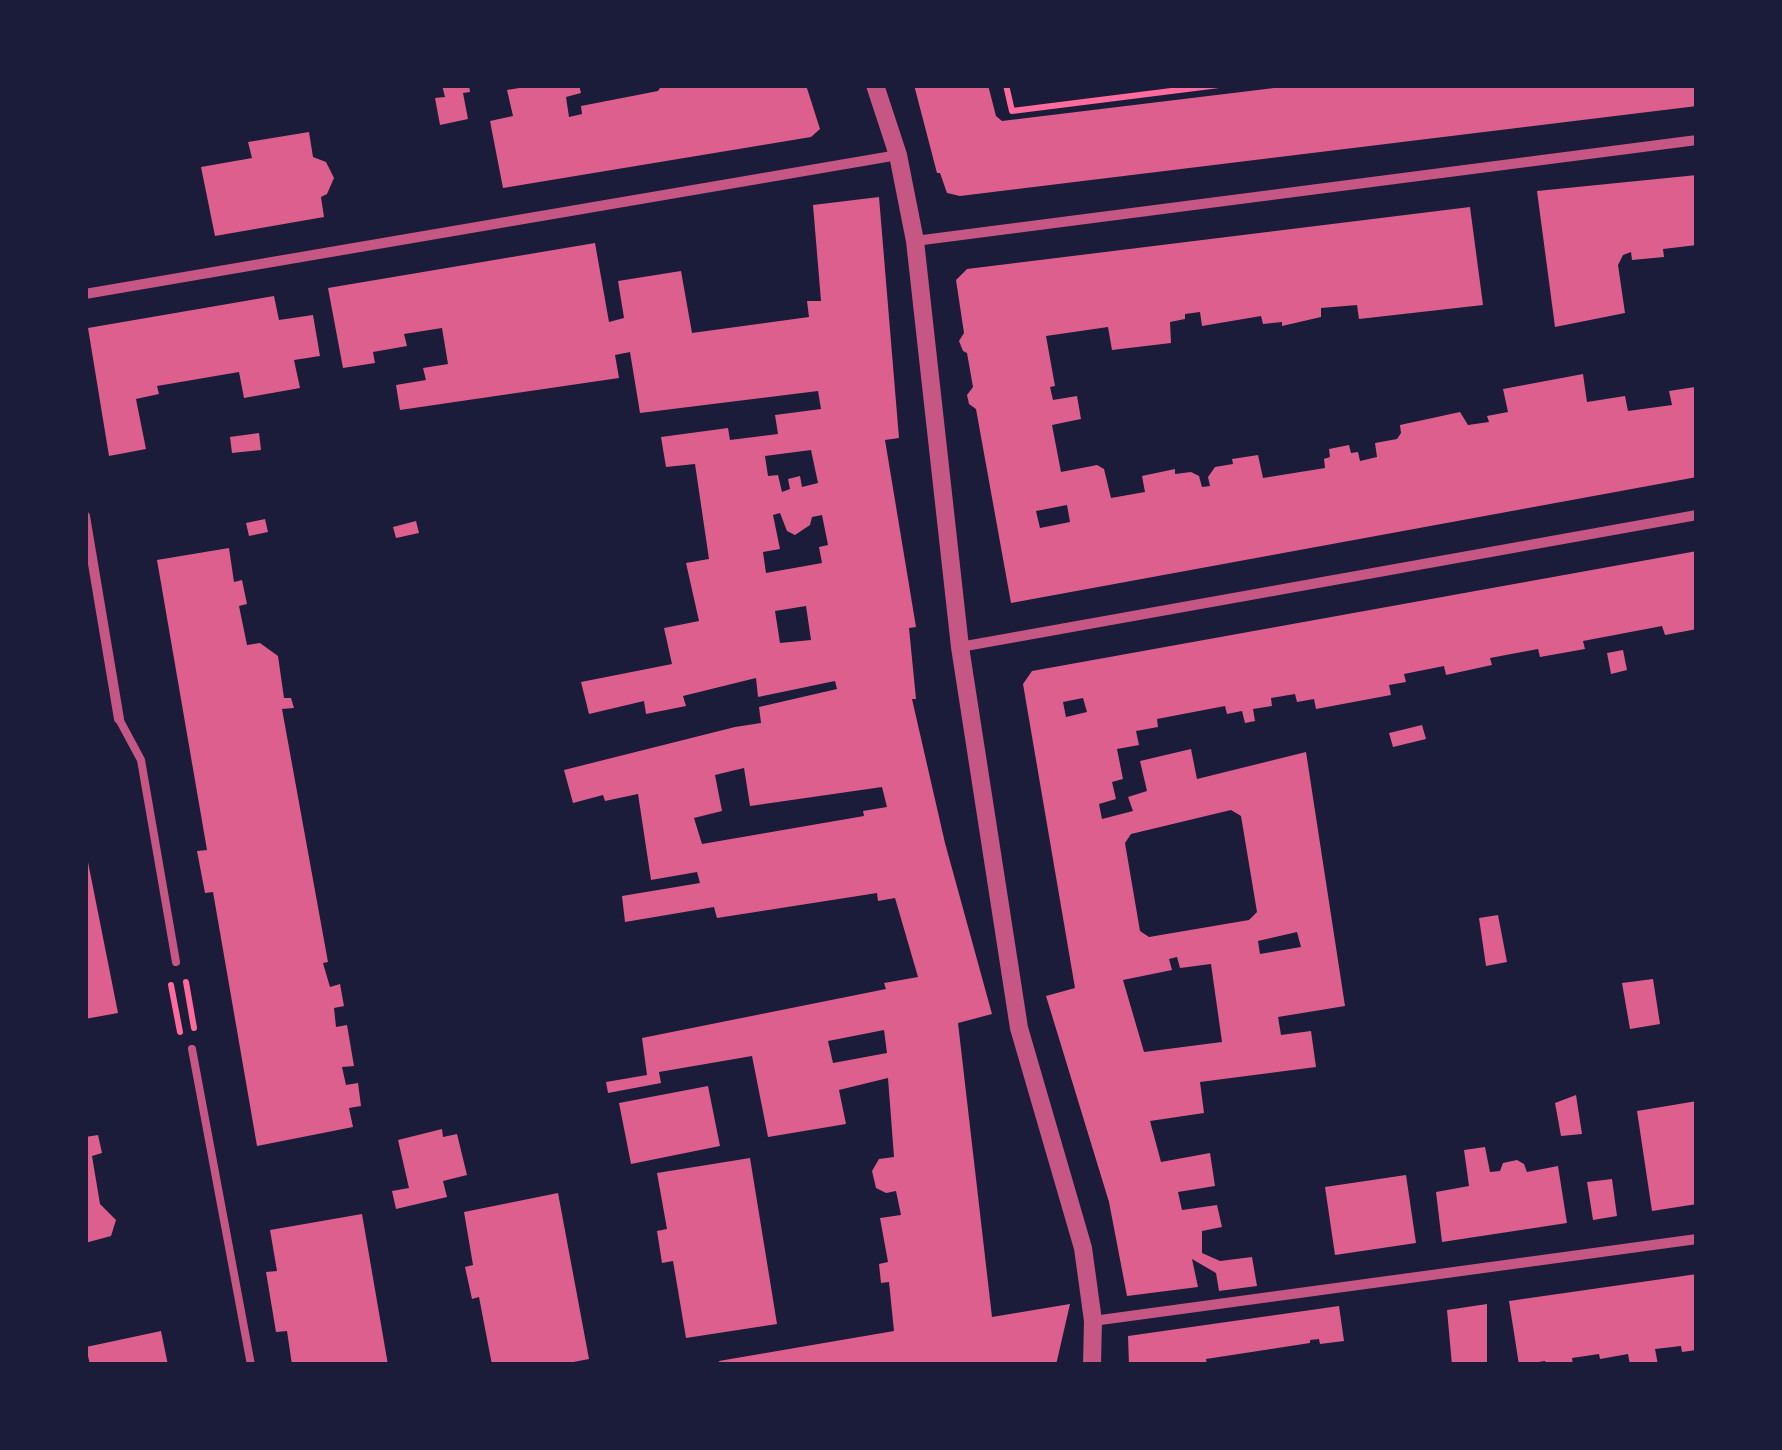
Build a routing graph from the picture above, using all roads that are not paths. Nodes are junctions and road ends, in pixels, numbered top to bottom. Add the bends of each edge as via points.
1 (875, 85) edge
2 (1697, 140) edge
3 (898, 155) junction
4 (915, 241) junction
5 (85, 294) edge
6 (1697, 515) edge
7 (85, 516) edge
8 (960, 647) junction
9 (118, 719) joint
10 (176, 962) road end
11 (192, 1049) road end
12 (1697, 1240) edge
13 (1093, 1321) junction
14 (251, 1365) edge
15 (1092, 1365) edge

1 - 3 street
2 - 4 street
3 - 4 street
3 - 5 street
4 - 8 street
6 - 8 street
7 - 9 street
8 - 13 street via 1019,1028 1083,1248
9 - 10 lane via 141,760
11 - 14 lane
12 - 13 street
13 - 15 street

